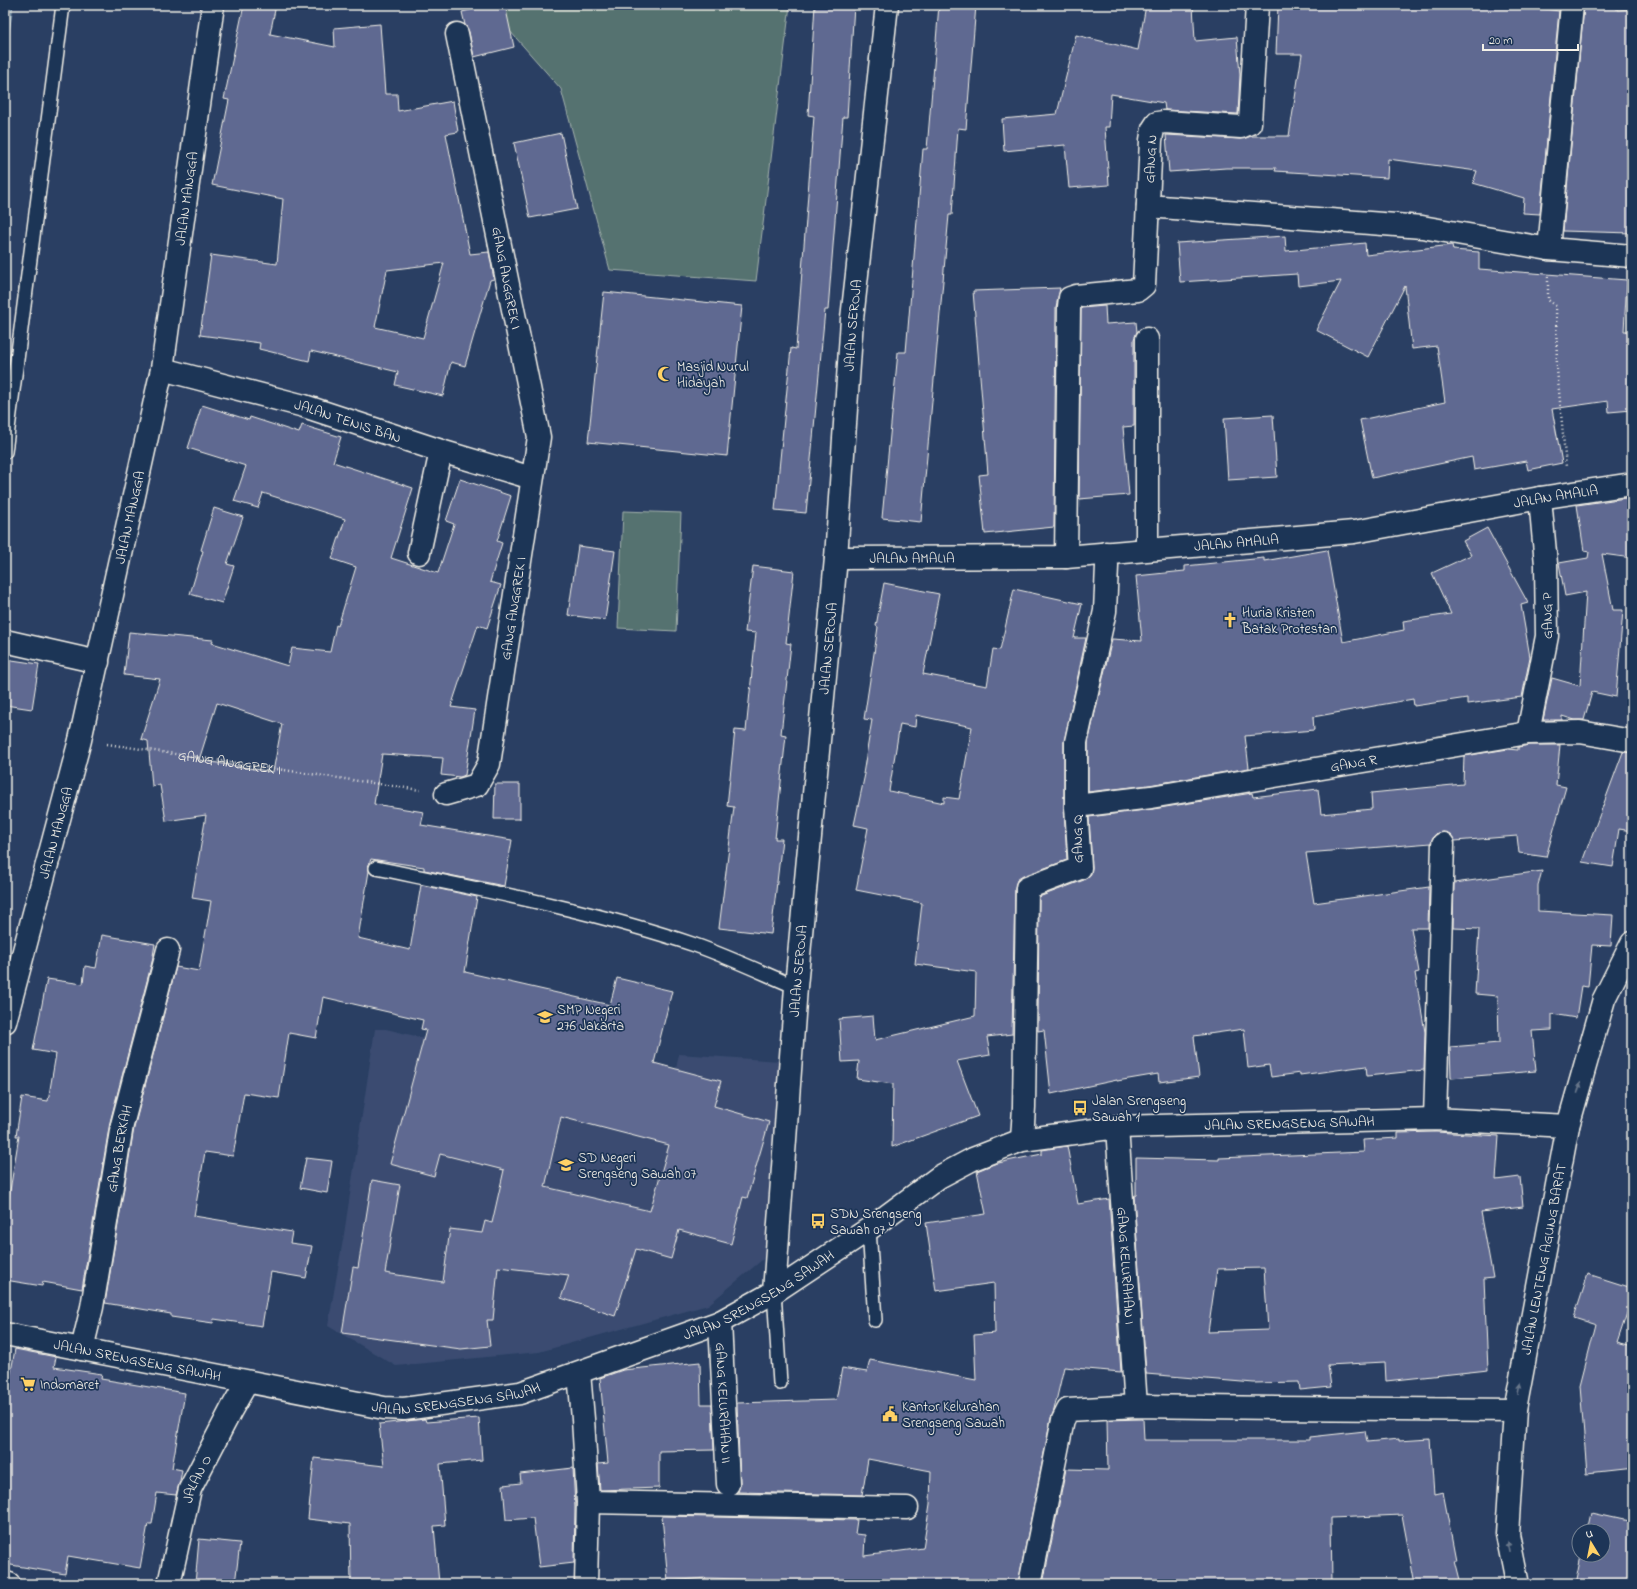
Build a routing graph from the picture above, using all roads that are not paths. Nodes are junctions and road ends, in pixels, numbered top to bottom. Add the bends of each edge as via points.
1 (63, 5) edge
2 (213, 5) edge
3 (886, 5) edge
4 (1257, 5) edge
5 (1572, 5) edge
6 (457, 34) dead end
7 (1148, 206) junction
8 (1550, 249) junction
9 (1632, 256) edge
10 (1147, 339) dead end
11 (162, 369) junction
12 (441, 451) junction
13 (5, 452) edge
14 (532, 478) junction
15 (1632, 484) edge
16 (1540, 498) junction
17 (1147, 549) junction
18 (419, 553) dead end
19 (1106, 553) junction
20 (1066, 557) junction
21 (836, 558) junction
22 (5, 641) edge
23 (98, 662) junction
24 (1528, 733) junction
25 (1632, 741) edge
26 (446, 794) road end
27 (1076, 806) junction
28 (1443, 844) dead end
29 (376, 868) dead end
30 (1632, 943) edge
31 (168, 950) dead end
32 (796, 987) junction
33 (5, 1022) edge
34 (1436, 1118) junction
35 (1568, 1126) junction
36 (1117, 1127) junction
37 (1022, 1140) junction
38 (869, 1229) junction
39 (774, 1292) junction
40 (875, 1320) dead end
41 (720, 1322) junction
42 (5, 1334) edge
43 (82, 1349) junction
44 (579, 1373) junction
45 (247, 1382) junction
46 (780, 1383) dead end
47 (1136, 1406) junction
48 (1515, 1410) junction
49 (728, 1484) dead end
50 (588, 1502) junction
51 (907, 1508) dead end
52 (5, 1583) edge
53 (9, 1584) edge
54 (169, 1584) edge
55 (586, 1584) edge
56 (1030, 1584) edge
57 (1517, 1584) edge

1 - 13 lane
2 - 11 street, JALAN MANGGA
3 - 21 street, JALAN SEROJA via 852,319
4 - 7 street, GANG N via 1250,123 1241,127 1164,122 1157,124 1151,140
5 - 8 street
6 - 14 street, GANG ANGGREK I via 539,437
7 - 8 street via 1422,227
7 - 20 street, GANG N via 1144,285 1138,290 1070,298
8 - 9 street
10 - 17 street
11 - 12 street, JALAN TENIS BAN via 304,406
11 - 23 street, JALAN MANGGA
12 - 14 street, JALAN TENIS BAN
12 - 18 street
14 - 26 street, GANG ANGGREK I via 489,764 477,784
15 - 16 street, JALAN AMALIA
16 - 17 street, JALAN AMALIA via 1354,532
16 - 24 street, GANG P via 1546,564 1547,636
17 - 19 street, JALAN AMALIA
19 - 20 street, JALAN AMALIA
19 - 27 street, GANG Q via 1105,611 1076,742
20 - 21 street, JALAN AMALIA
21 - 32 street, JALAN SEROJA
22 - 23 street
23 - 33 street, JALAN MANGGA via 80,740
24 - 25 street, GANG R via 1580,732
24 - 27 street, GANG R via 1151,797
27 - 37 street, GANG Q via 1080,868 1027,888
28 - 34 street
29 - 32 lane via 538,902 620,923 696,946
35 -> 30 street, JALAN LENTENG AGUNG BARAT via 1604,1000
31 - 43 street, GANG BERKAH via 122,1125 92,1307
32 - 39 street, JALAN SEROJA
34 - 35 street, JALAN SRENGSENG SAWAH
34 - 36 street, JALAN SRENGSENG SAWAH
48 -> 35 street, JALAN LENTENG AGUNG BARAT
36 - 37 street, JALAN SRENGSENG SAWAH
36 - 47 street, GANG KELURAHAN I
37 - 38 street, JALAN SRENGSENG SAWAH via 973,1159 939,1177
38 - 39 street, JALAN SRENGSENG SAWAH
38 - 40 lane
39 - 41 street, JALAN SRENGSENG SAWAH
39 - 46 lane
41 - 44 street, JALAN SRENGSENG SAWAH
41 - 49 street, GANG KELURAHAN II
42 - 43 street, JALAN SRENGSENG SAWAH
43 - 45 street, JALAN SRENGSENG SAWAH
44 - 45 street, JALAN SRENGSENG SAWAH via 509,1395 404,1409 384,1408
44 - 50 street
45 - 54 street, JALAN O via 190,1489
47 - 48 street
47 - 56 street via 1068,1410 1065,1413
57 -> 48 street, JALAN LENTENG AGUNG BARAT via 1507,1534
50 - 51 street
50 - 55 street
52 - 53 street

